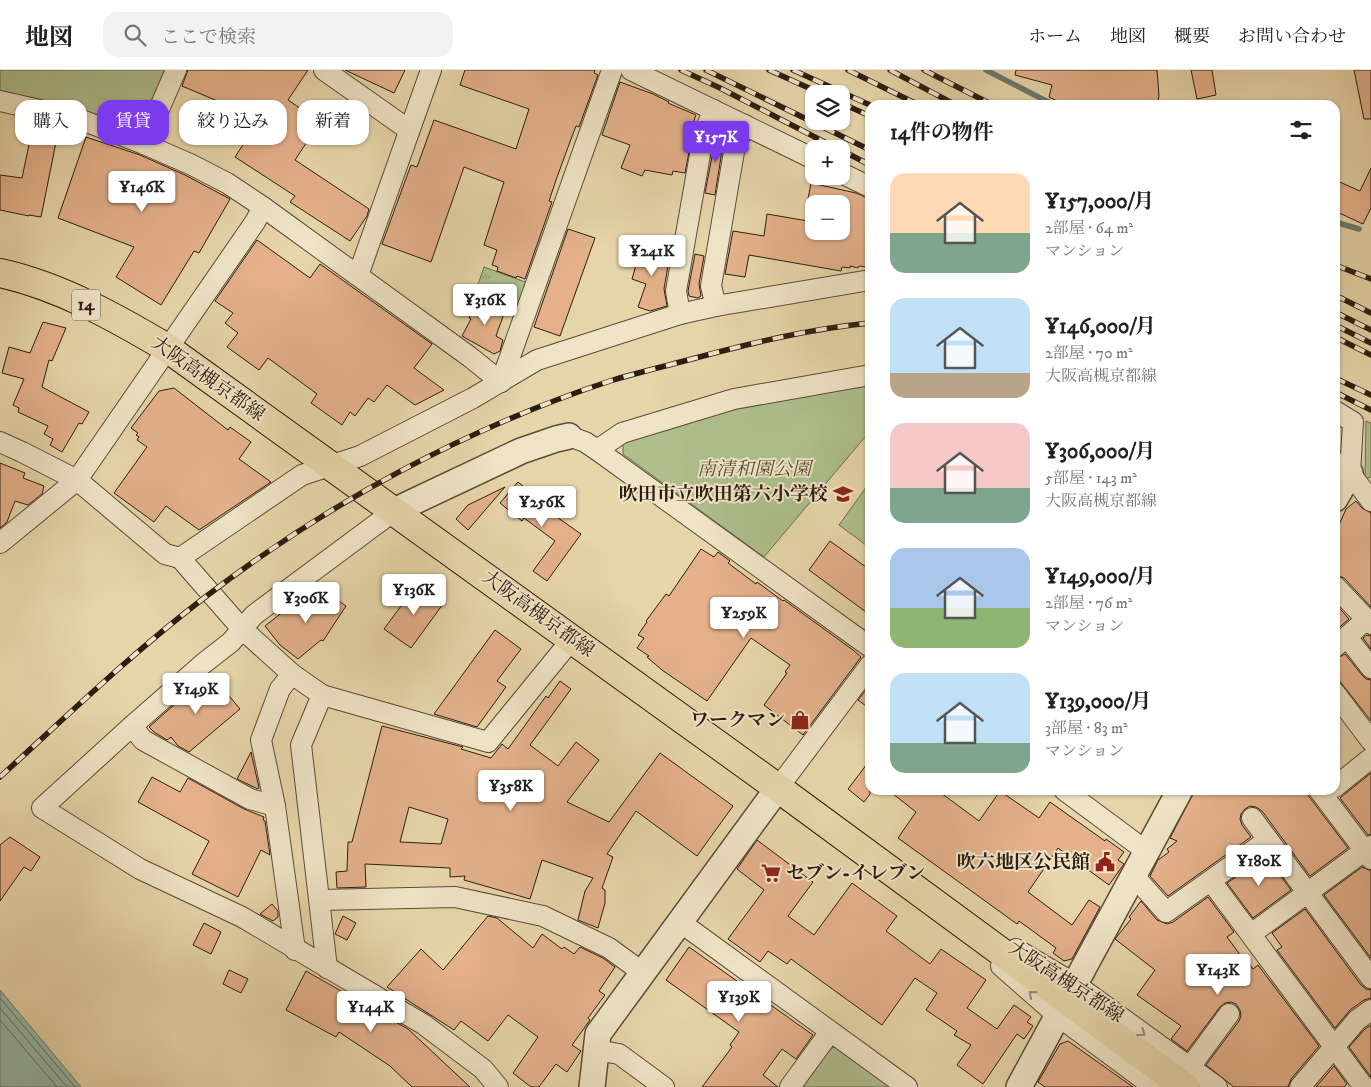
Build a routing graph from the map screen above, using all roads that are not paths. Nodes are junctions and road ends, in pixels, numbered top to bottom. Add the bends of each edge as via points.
1 (176, 70) edge
2 (324, 70) edge
3 (431, 70) edge
4 (612, 70) edge
5 (630, 70) edge
6 (163, 100) edge
7 (0, 101) edge
8 (714, 110) junction
9 (97, 125) edge
10 (745, 125) junction
11 (409, 130) junction
12 (146, 145) edge
13 (805, 155) edge
14 (850, 177) edge
15 (865, 185) edge
16 (263, 207) junction
17 (0, 273) edge
18 (357, 275) junction
19 (865, 281) edge
20 (716, 306) junction
21 (680, 314) junction
22 (167, 348) junction
23 (865, 376) edge
24 (501, 382) junction
25 (1340, 415) edge
26 (569, 436) joint
27 (0, 442) edge
28 (597, 450) junction
29 (329, 466) junction
30 (1342, 468) edge
31 (76, 480) junction
32 (1371, 501) edge
33 (394, 511) junction
34 (0, 543) edge
35 (180, 558) junction
36 (1340, 591) edge
37 (1369, 622) edge
38 (242, 628) junction
39 (572, 639) junction
40 (1341, 642) edge
41 (865, 644) edge
42 (1371, 668) edge
43 (865, 672) edge
44 (292, 674) junction
45 (322, 695) junction
46 (1340, 700) edge
47 (132, 726) junction
48 (1371, 741) edge
49 (1371, 758) edge
50 (1340, 781) edge
51 (778, 788) junction
52 (1071, 795) edge
53 (1177, 795) edge
54 (1330, 795) edge
55 (275, 806) junction
56 (1252, 818) dead end
57 (1268, 840) junction
58 (1146, 851) junction
59 (1369, 852) edge
60 (1134, 876) junction
61 (1210, 881) junction
62 (1308, 892) junction
63 (320, 900) junction
64 (680, 922) junction
65 (1251, 934) junction
66 (294, 950) junction
67 (327, 968) junction
68 (642, 972) junction
69 (1371, 978) edge
70 (1066, 1000) junction
71 (1371, 1010) edge
72 (1229, 1014) dead end
73 (830, 1032) junction
74 (1334, 1047) junction
75 (596, 1050) junction
76 (1187, 1077) edge
77 (498, 1087) edge
78 (592, 1087) edge
79 (664, 1087) edge
80 (790, 1087) edge
81 (907, 1087) edge
82 (1019, 1087) edge
83 (1154, 1087) edge
84 (1217, 1087) edge
85 (1300, 1087) edge
86 (1364, 1087) edge

1 - 6 street
2 - 11 street
3 - 11 street
4 - 24 street
5 - 8 street
7 - 9 street via 79,118
8 - 10 street
8 - 21 street via 704,132 676,291
10 - 13 street
10 - 20 street via 735,146 710,286
11 - 18 street
12 - 16 street via 227,183
14 - 15 street
16 - 18 street
16 - 22 street
17 - 22 main road, 大阪高槻京都線 / 14 via 57,292 128,325
18 - 24 street
19 - 20 street
20 - 21 street
21 - 24 street via 537,360
22 - 29 main road, 大阪高槻京都線 / 14
22 - 31 street
23 - 28 street via 734,399 622,433
24 - 29 street via 360,456
25 - 30 street via 1353,422
26 - 28 street
26 - 33 street via 521,451
27 - 31 street
28 - 41 street
29 - 33 main road, 大阪高槻京都線 / 14
29 - 35 street via 302,475
30 - 32 street
31 - 34 street
31 - 35 street via 165,554
33 - 38 street via 254,615
33 - 39 main road, 大阪高槻京都線 / 14
35 - 38 street
36 - 37 street
37 - 40 street
38 - 44 street
38 - 47 street via 231,642
39 - 45 street via 488,742
39 - 51 main road, 大阪高槻京都線 / 14
40 - 42 street
43 - 51 street
44 - 45 street
44 - 55 street via 280,689 261,740
45 - 63 street via 301,745
46 - 48 street
47 - 55 street via 143,740 250,799
47 - 66 street via 42,808 140,869 242,917
49 - 50 street
51 - 64 street
51 - 70 main road, 大阪高槻京都線 / 14
52 - 58 street
53 - 58 street
54 - 59 street
55 - 66 street
56 - 57 street
57 - 61 street
57 - 62 street
58 - 60 street
59 - 62 street
60 - 61 street via 1166,912
60 - 70 street
61 - 65 street
62 - 65 street
62 - 69 street
63 - 67 street
63 - 68 street via 455,897 543,916 608,948
64 - 68 street
64 - 73 street
65 - 74 street
66 - 67 street
67 - 77 street via 423,1024 484,1069
68 - 75 street via 598,1034
70 - 76 main road, 大阪高槻京都線 / 14
70 - 82 street
70 - 83 street, 大阪高槻京都線 / 14
71 - 74 street via 1357,1020
72 - 76 street
73 - 80 street
73 - 81 street
74 - 85 street
74 - 86 street
75 - 78 street
75 - 79 street via 619,1054
76 - 84 street, 大阪高槻京都線 / 14

